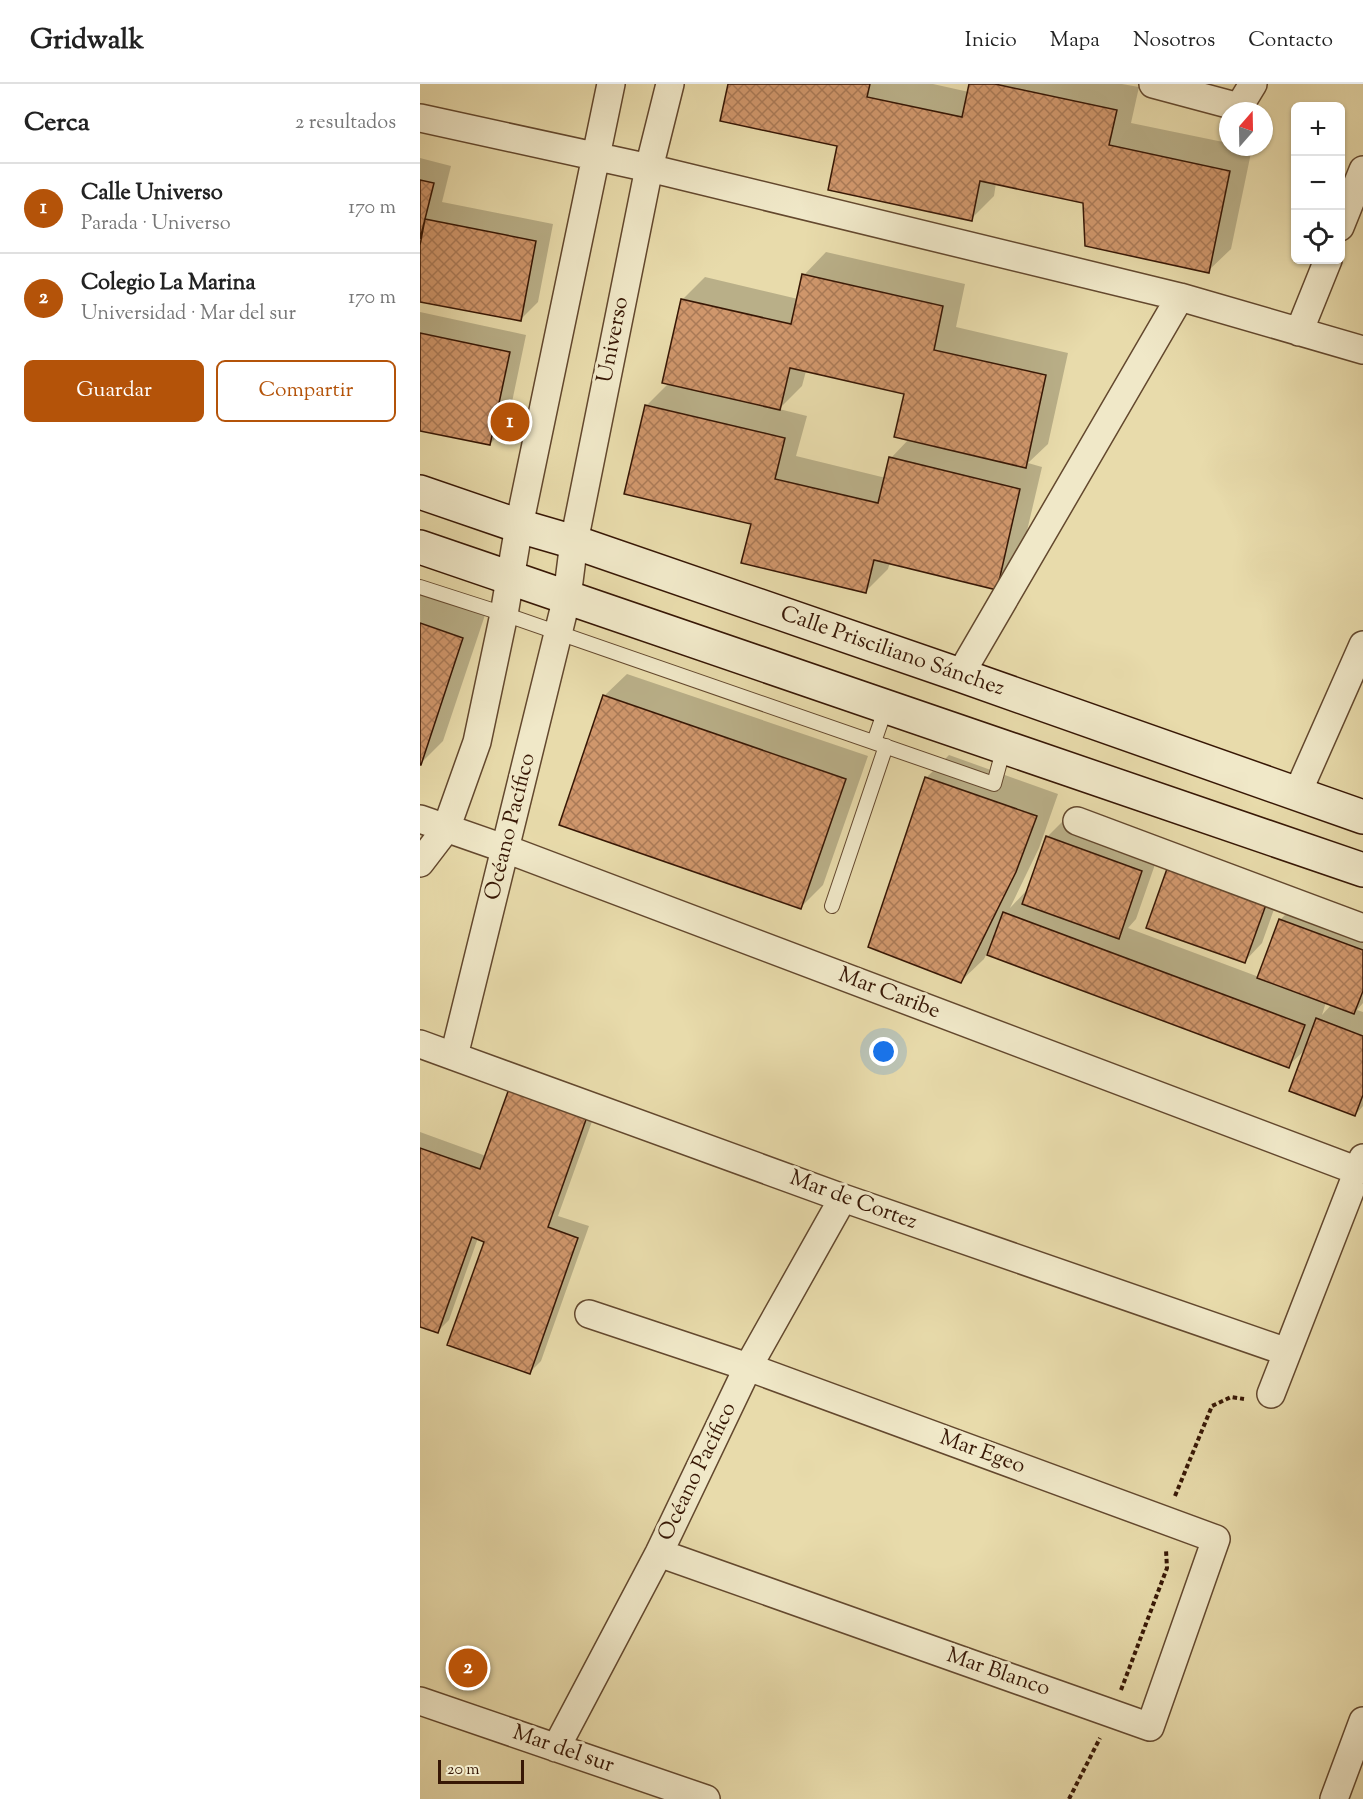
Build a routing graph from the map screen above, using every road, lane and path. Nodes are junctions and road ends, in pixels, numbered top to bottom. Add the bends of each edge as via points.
1 (611, 84) edge
2 (670, 84) edge
3 (1153, 84) edge
4 (1253, 84) edge
5 (420, 118) edge
6 (596, 157) junction
7 (649, 168) junction
8 (1363, 170) edge
9 (1345, 217) edge
10 (1326, 264) edge
11 (1180, 297) junction
12 (1299, 332) junction
13 (1363, 350) edge
14 (420, 492) edge
15 (519, 526) junction
16 (574, 542) junction
17 (420, 547) edge
18 (512, 579) junction
19 (420, 587) edge
20 (567, 597) junction
21 (504, 614) junction
22 (558, 633) junction
23 (1363, 645) edge
24 (960, 675) junction
25 (886, 707) junction
26 (880, 744) junction
27 (1004, 747) junction
28 (1297, 794) junction
29 (1363, 817) edge
30 (420, 819) edge
31 (1077, 822) dead end
32 (446, 829) junction
33 (506, 849) junction
34 (420, 862) edge
35 (1363, 870) edge
36 (832, 906) dead end
37 (1363, 928) edge
38 (420, 1044) edge
39 (454, 1056) junction
40 (1360, 1164) edge
41 (843, 1198) junction
42 (589, 1314) dead end
43 (1287, 1352) junction
44 (748, 1367) junction
45 (1271, 1394) joint
46 (1166, 1521) junction
47 (1216, 1539) joint
48 (659, 1553) junction
49 (420, 1701) edge
50 (1112, 1713) junction
51 (1363, 1721) edge
52 (556, 1748) junction
53 (706, 1799) edge
54 (1069, 1799) edge
55 (1334, 1799) edge

1 - 6 street
2 - 7 street, Universo
3 - 4 street via 1239,107
5 - 6 street
6 - 7 street
6 - 15 street
7 - 11 street
7 - 16 street, Universo
8 - 9 street
10 - 12 street
11 - 12 street
11 - 24 street
12 - 13 street
14 - 15 main road, Calle Prisciliano Sánchez
15 - 16 main road, Calle Prisciliano Sánchez
15 - 18 street
16 - 20 street, Universo
16 - 24 main road, Calle Prisciliano Sánchez
17 - 18 main road
18 - 20 main road
18 - 21 street
19 - 21 lane
20 - 22 street, Océano Pacífico
20 - 25 main road
21 - 22 lane
21 - 32 street via 477,742
22 - 26 lane
22 - 33 street, Océano Pacífico
23 - 28 street
24 - 28 main road, Calle Prisciliano Sánchez
25 - 26 lane
25 - 27 main road
26 - 27 lane via 994,784
26 - 36 lane
27 - 35 main road
28 - 29 main road, Calle Prisciliano Sánchez
30 - 32 street, Mar Caribe
31 - 37 street
32 - 33 street, Mar Caribe
32 - 34 street
33 - 39 street, Océano Pacífico
33 - 40 street, Mar Caribe
38 - 39 street, Mar de Cortez
39 - 41 street, Mar de Cortez
40 - 43 street
41 - 43 street, Mar de Cortez
41 - 44 street, Océano Pacífico
42 - 44 street, Mar Egeo
43 - 45 street
44 - 46 street, Mar Egeo
44 - 48 street, Océano Pacífico
45 - 46 path via 1256,1400 1230,1397 1212,1406
46 - 47 street, Mar Egeo
46 - 50 path via 1167,1568
47 - 50 street, Mar Blanco via 1150,1727
48 - 50 street, Mar Blanco
48 - 52 street, Océano Pacífico
49 - 52 street, Mar del sur
50 - 54 path
51 - 55 street
52 - 53 street, Mar del sur

